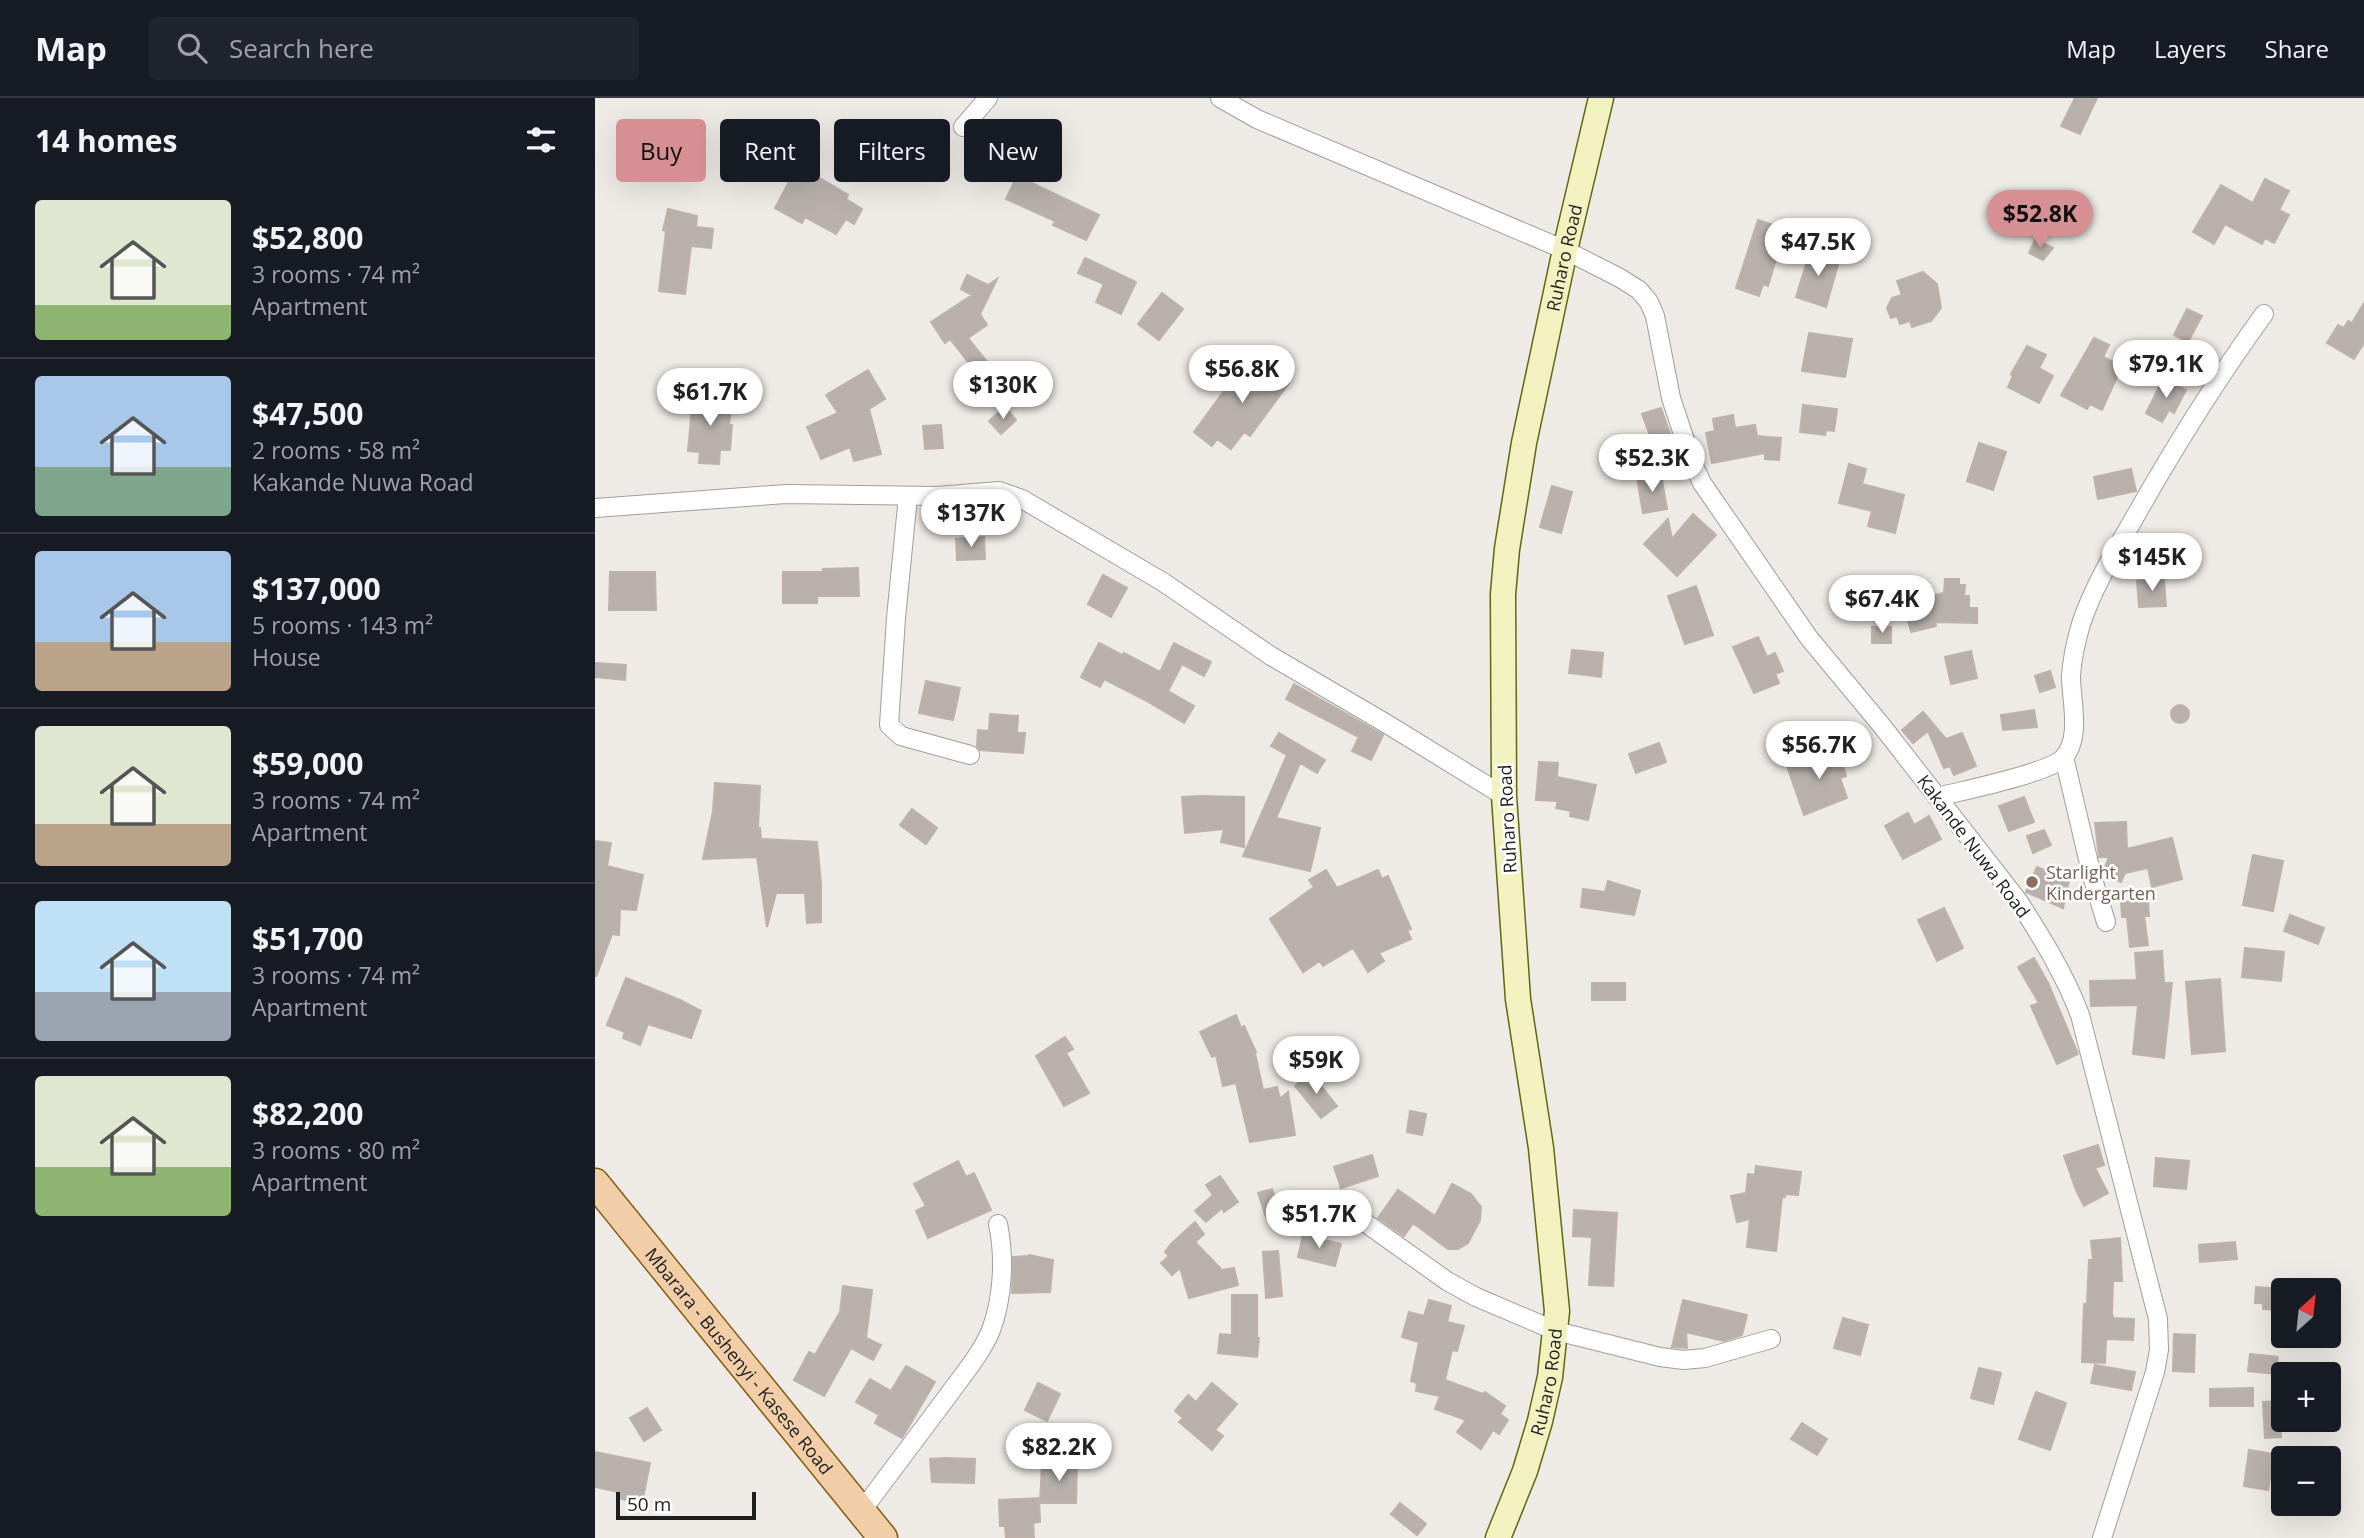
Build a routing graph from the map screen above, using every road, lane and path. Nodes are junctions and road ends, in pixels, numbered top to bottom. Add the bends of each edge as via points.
1 (988, 98) edge
2 (1220, 98) edge
3 (1601, 98) edge
4 (963, 127) dead end
5 (1565, 250) junction
6 (2264, 314) dead end
7 (908, 496) junction
8 (595, 508) edge
9 (970, 754) dead end
10 (2064, 757) junction
11 (1504, 796) junction
12 (1937, 797) junction
13 (2106, 922) dead end
14 (595, 1183) edge
15 (1346, 1209) dead end
16 (997, 1224) dead end
17 (1556, 1331) junction
18 (1771, 1339) dead end
19 (860, 1513) junction
20 (883, 1538) edge
21 (1499, 1538) edge
22 (2102, 1538) edge

1 - 4 street
2 - 5 street, Kakande Nuwa Road via 1257,119
3 - 5 street, Ruharo Road
5 - 11 street, Ruharo Road via 1507,549
5 - 12 street, Kakande Nuwa Road via 1620,278 1649,302 1677,418 1702,483 1809,638
6 - 10 street via 2209,392 2092,596 2074,650 2071,742
7 - 8 street via 786,494
7 - 9 street via 889,725 901,736
7 - 11 street via 999,491 1022,499
10 - 12 street via 2042,769
10 - 13 street
11 - 17 street, Ruharo Road via 1518,999 1541,1148
12 - 22 street, Kakande Nuwa Road via 2019,902 2070,989 2158,1319 2155,1372
14 - 19 main road, Mbarara - Bushenyi - Kasese Road
15 - 17 street via 1447,1281
16 - 19 street via 1002,1243 1000,1282 990,1333
17 - 18 street via 1683,1360
17 - 21 street, Ruharo Road via 1540,1421
19 - 20 main road, Mbarara - Bushenyi - Kasese Road

